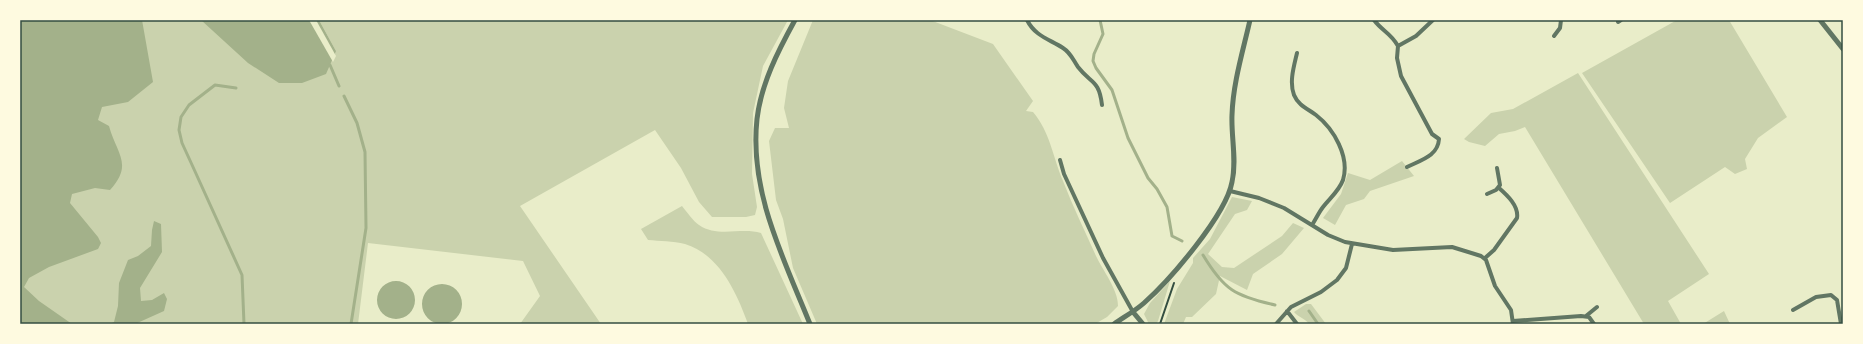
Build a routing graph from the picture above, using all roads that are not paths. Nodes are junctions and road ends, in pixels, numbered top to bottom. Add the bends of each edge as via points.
1 (795, 20) edge
2 (1027, 20) edge
3 (1250, 20) edge
4 (1374, 20) edge
5 (1433, 20) edge
6 (1562, 20) edge
7 (1820, 20) edge
8 (1554, 36) dead end
9 (1398, 46) junction
10 (1843, 49) edge
11 (1297, 53) dead end
12 (1102, 105) dead end
13 (1060, 160) dead end
14 (1407, 167) dead end
15 (1497, 168) dead end
16 (1499, 188) junction
17 (1230, 191) junction
18 (1487, 194) dead end
19 (1312, 225) junction
20 (1352, 244) junction
21 (1485, 258) junction
22 (1597, 307) dead end
23 (1793, 310) dead end
24 (1287, 311) junction
25 (1133, 312) junction
26 (1586, 316) junction
27 (1513, 323) edge
28 (810, 324) edge
29 (1114, 324) edge
30 (1143, 324) edge
31 (1276, 324) edge
32 (1297, 324) edge
33 (1594, 324) edge
34 (1841, 324) edge

1 - 28 street via 776,55 764,88 757,118 756,152 770,222
2 - 12 street via 1034,31 1068,51 1078,67 1096,84
3 - 17 street via 1233,101 1234,170
4 - 9 street via 1393,36
5 - 9 street via 1416,36
6 - 8 street
7 - 10 street
9 - 14 street via 1397,58 1401,76 1432,134 1439,139 1439,145 1433,154
11 - 19 street via 1292,82 1294,96 1322,122 1337,142 1344,160 1343,179
13 - 25 street via 1100,251
15 - 16 street via 1501,181
16 - 18 street
16 - 21 street via 1513,204 1517,218 1494,250
17 - 19 street via 1275,204
17 - 25 street via 1214,221 1187,256 1152,296
19 - 20 street via 1328,235
20 - 21 street via 1393,250 1452,247
20 - 24 street via 1346,268 1337,280
21 - 27 street via 1495,286 1511,310
22 - 26 street
23 - 34 street via 1816,297 1830,295 1837,300
24 - 31 street
24 - 32 street
25 - 29 street
25 - 30 street
26 - 27 street
26 - 33 street via 1591,318

